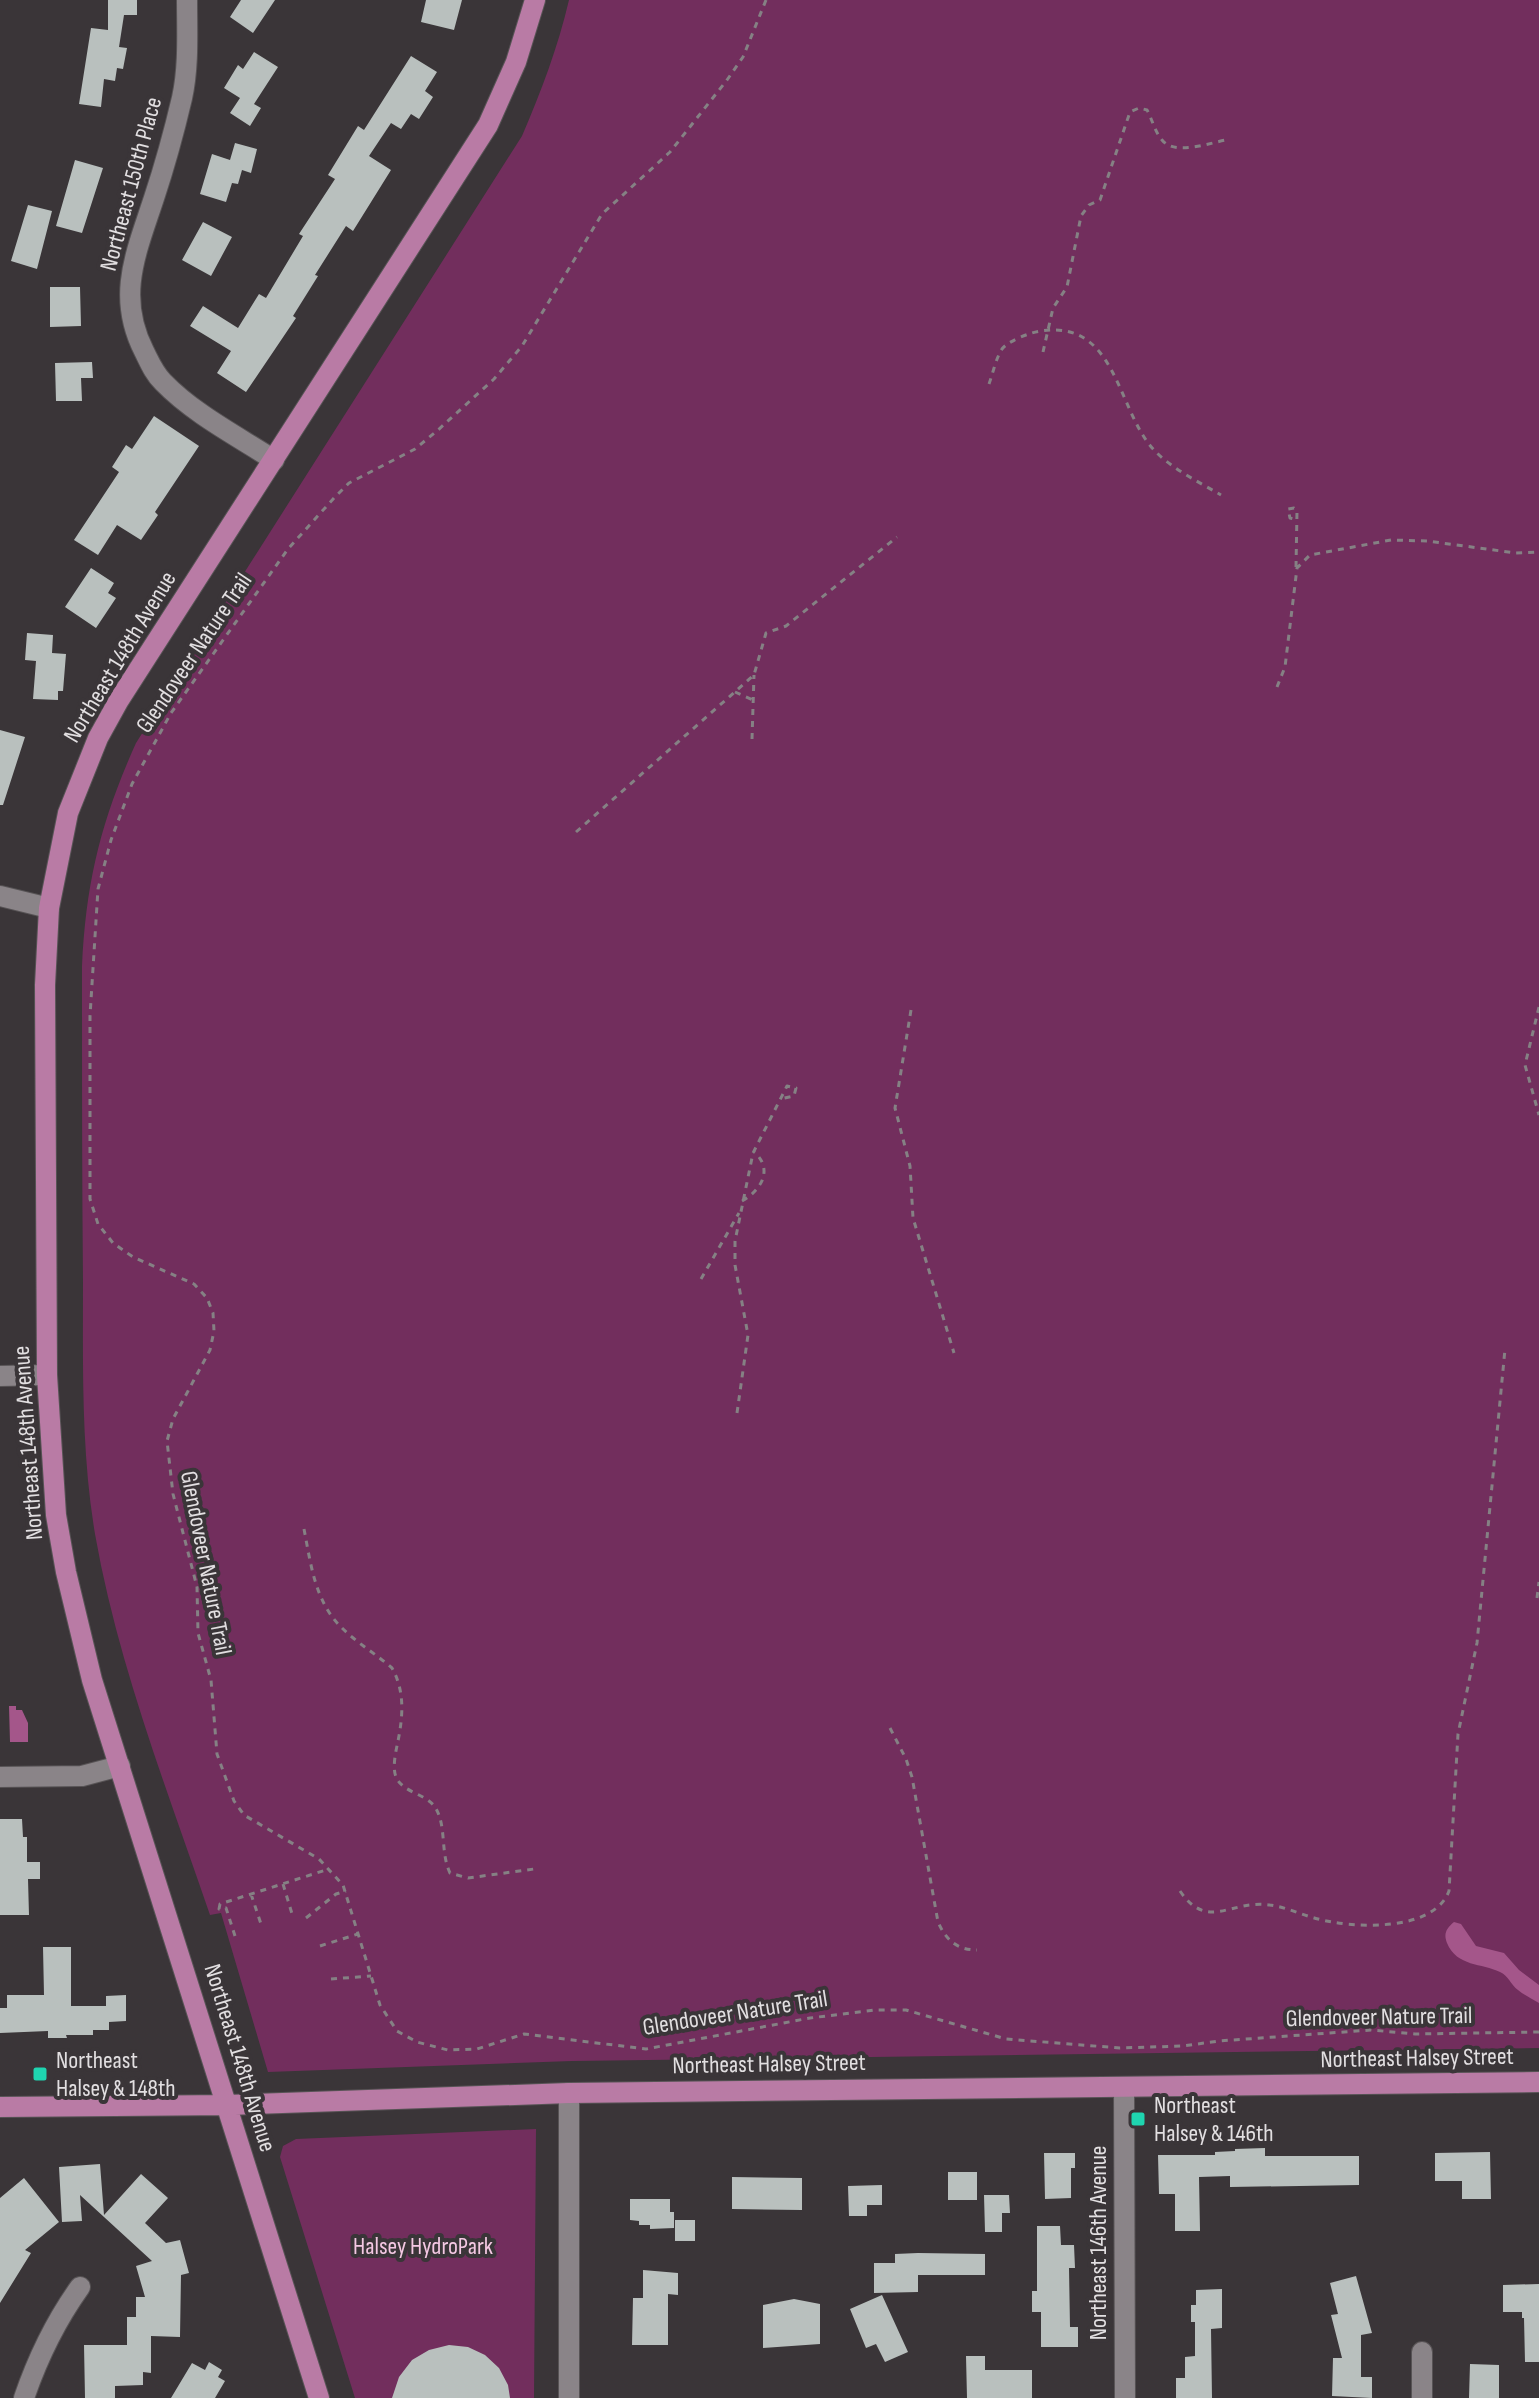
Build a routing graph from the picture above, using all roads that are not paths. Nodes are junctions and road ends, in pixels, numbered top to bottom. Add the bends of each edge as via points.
1 (187, 0) edge
2 (535, 0) edge
3 (274, 460) junction
4 (0, 896) edge
5 (49, 908) junction
6 (47, 1375) junction
7 (0, 1376) edge
8 (120, 1766) junction
9 (0, 1777) edge
10 (1539, 2082) edge
11 (1124, 2087) junction
12 (569, 2093) junction
13 (228, 2105) junction
14 (0, 2107) edge
15 (80, 2287) dead end
16 (1422, 2352) dead end
17 (24, 2398) edge
18 (319, 2398) edge
19 (569, 2398) edge
20 (1125, 2398) edge
21 (1422, 2398) edge

1 - 3 street, Northeast 150th Place via 183,93 132,264 131,311 136,336 162,382
2 - 3 main road, Northeast 148th Avenue via 516,62 488,125
3 - 5 main road, Northeast 148th Avenue via 98,738 68,813
4 - 5 street
5 - 6 main road, Northeast 148th Avenue
6 - 7 street
6 - 8 main road, Northeast 148th Avenue via 60,1542 92,1680
8 - 9 street via 82,1776
8 - 13 main road, Northeast 148th Avenue
10 - 11 main road, Northeast Halsey Street
11 - 12 main road, Northeast Halsey Street
11 - 20 street, Northeast 146th Avenue
12 - 13 main road, Northeast Halsey Street
12 - 19 street
13 - 14 main road, Northeast Halsey Street
13 - 18 main road, Northeast 148th Avenue
15 - 17 street via 56,2322
16 - 21 street

